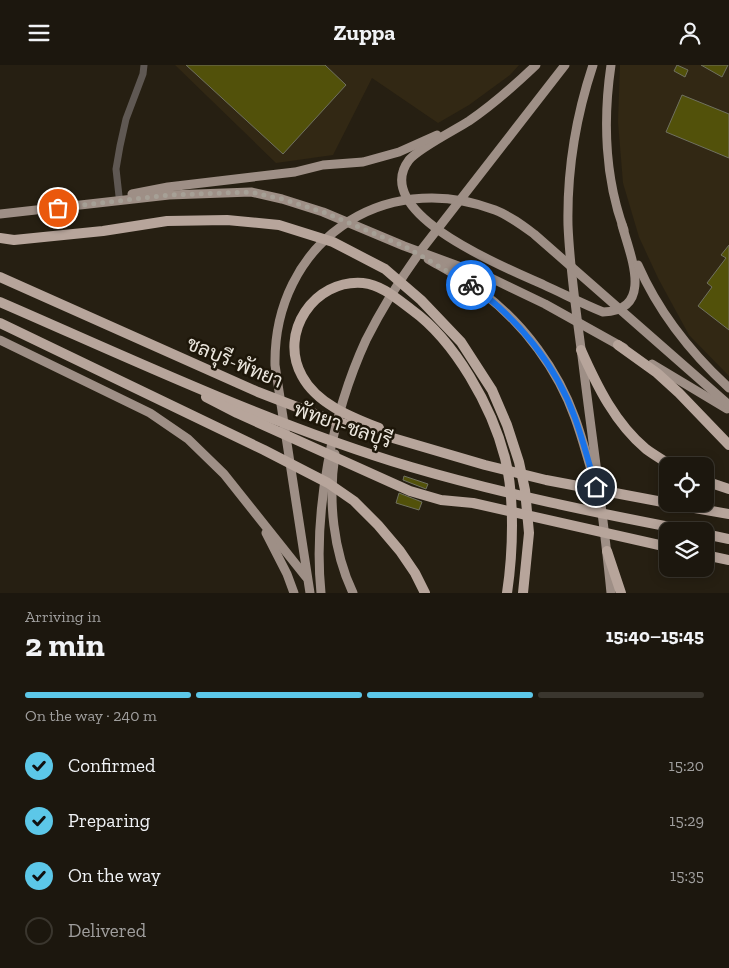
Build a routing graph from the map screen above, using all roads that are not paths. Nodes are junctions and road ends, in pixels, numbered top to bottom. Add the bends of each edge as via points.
1 (144, 65) edge
2 (536, 65) edge
3 (565, 65) edge
4 (593, 65) edge
5 (611, 65) edge
6 (469, 121) junction
7 (120, 197) junction
8 (58, 208) junction
9 (0, 214) edge
10 (622, 225) junction
11 (0, 238) edge
12 (404, 246) junction
13 (0, 277) edge
14 (0, 302) edge
15 (0, 323) edge
16 (0, 340) edge
17 (618, 345) junction
18 (581, 350) junction
19 (130, 359) junction
20 (729, 388) edge
21 (344, 400) junction
22 (729, 405) edge
23 (729, 410) edge
24 (729, 445) edge
25 (426, 448) junction
26 (659, 457) edge
27 (714, 484) edge
28 (729, 489) edge
29 (659, 501) edge
30 (600, 502) junction
31 (714, 511) edge
32 (729, 514) edge
33 (257, 515) junction
34 (659, 525) edge
35 (714, 536) edge
36 (729, 539) edge
37 (659, 545) edge
38 (607, 551) junction
39 (714, 557) edge
40 (729, 560) edge
41 (294, 593) edge
42 (310, 593) edge
43 (320, 593) edge
44 (353, 593) edge
45 (425, 593) edge
46 (507, 593) edge
47 (523, 593) edge
48 (611, 593) edge
49 (621, 593) edge

1 - 7 street via 120,146 116,169
2 - 6 main road via 507,93
3 - 21 main road via 402,276 366,341
4 - 18 main road via 575,137 569,188 570,257
5 - 10 main road via 606,109 607,141 614,196
6 - 7 main road via 399,152 363,162 168,187
6 - 10 main road via 410,159 402,180 412,207 460,246 603,312 612,312 628,303 636,285
7 - 8 main road
8 - 9 main road
8 - 12 main road via 169,195 251,192 323,212
10 - 20 main road via 656,302 694,353
11 - 47 highway via 14,240 103,231 167,221 227,220 279,225 333,242 385,269 421,300 461,343 492,390 507,425 525,491 528,533
12 - 17 main road via 491,278
12 - 30 main road via 484,294 528,337 552,371 575,417
13 - 25 highway, ชลบุรี-พัทยา via 258,392 328,419
14 - 19 highway, พัทยา-ชลบุรี
15 - 45 highway via 328,483 354,501 378,525 400,551
16 - 33 main road via 150,413 207,456
17 - 23 main road
17 - 24 highway via 657,373
18 - 26 highway via 604,399 622,424
18 - 30 main road
19 - 34 highway, พัทยา-ชลบุรี via 311,433 409,467 488,489
19 - 37 highway via 237,413 401,487 440,500 473,503
21 - 43 main road via 326,466 322,497
21 - 44 main road via 333,467 332,498 341,559
22 - 42 main road via 534,234 496,210 473,203 417,199 385,204 360,215 338,229 302,266 278,322 275,365
25 - 29 highway, ชลบุรี-พัทยา via 546,480
25 - 46 highway via 330,405 302,376 295,358 294,338 310,303 326,291 344,284 363,283 382,289 419,315 460,361 479,394 505,458 510,487 512,562
27 - 28 highway
30 - 38 main road
31 - 32 highway
33 - 41 main road
33 - 43 main road
35 - 36 highway
38 - 48 main road
38 - 49 highway
39 - 40 highway

